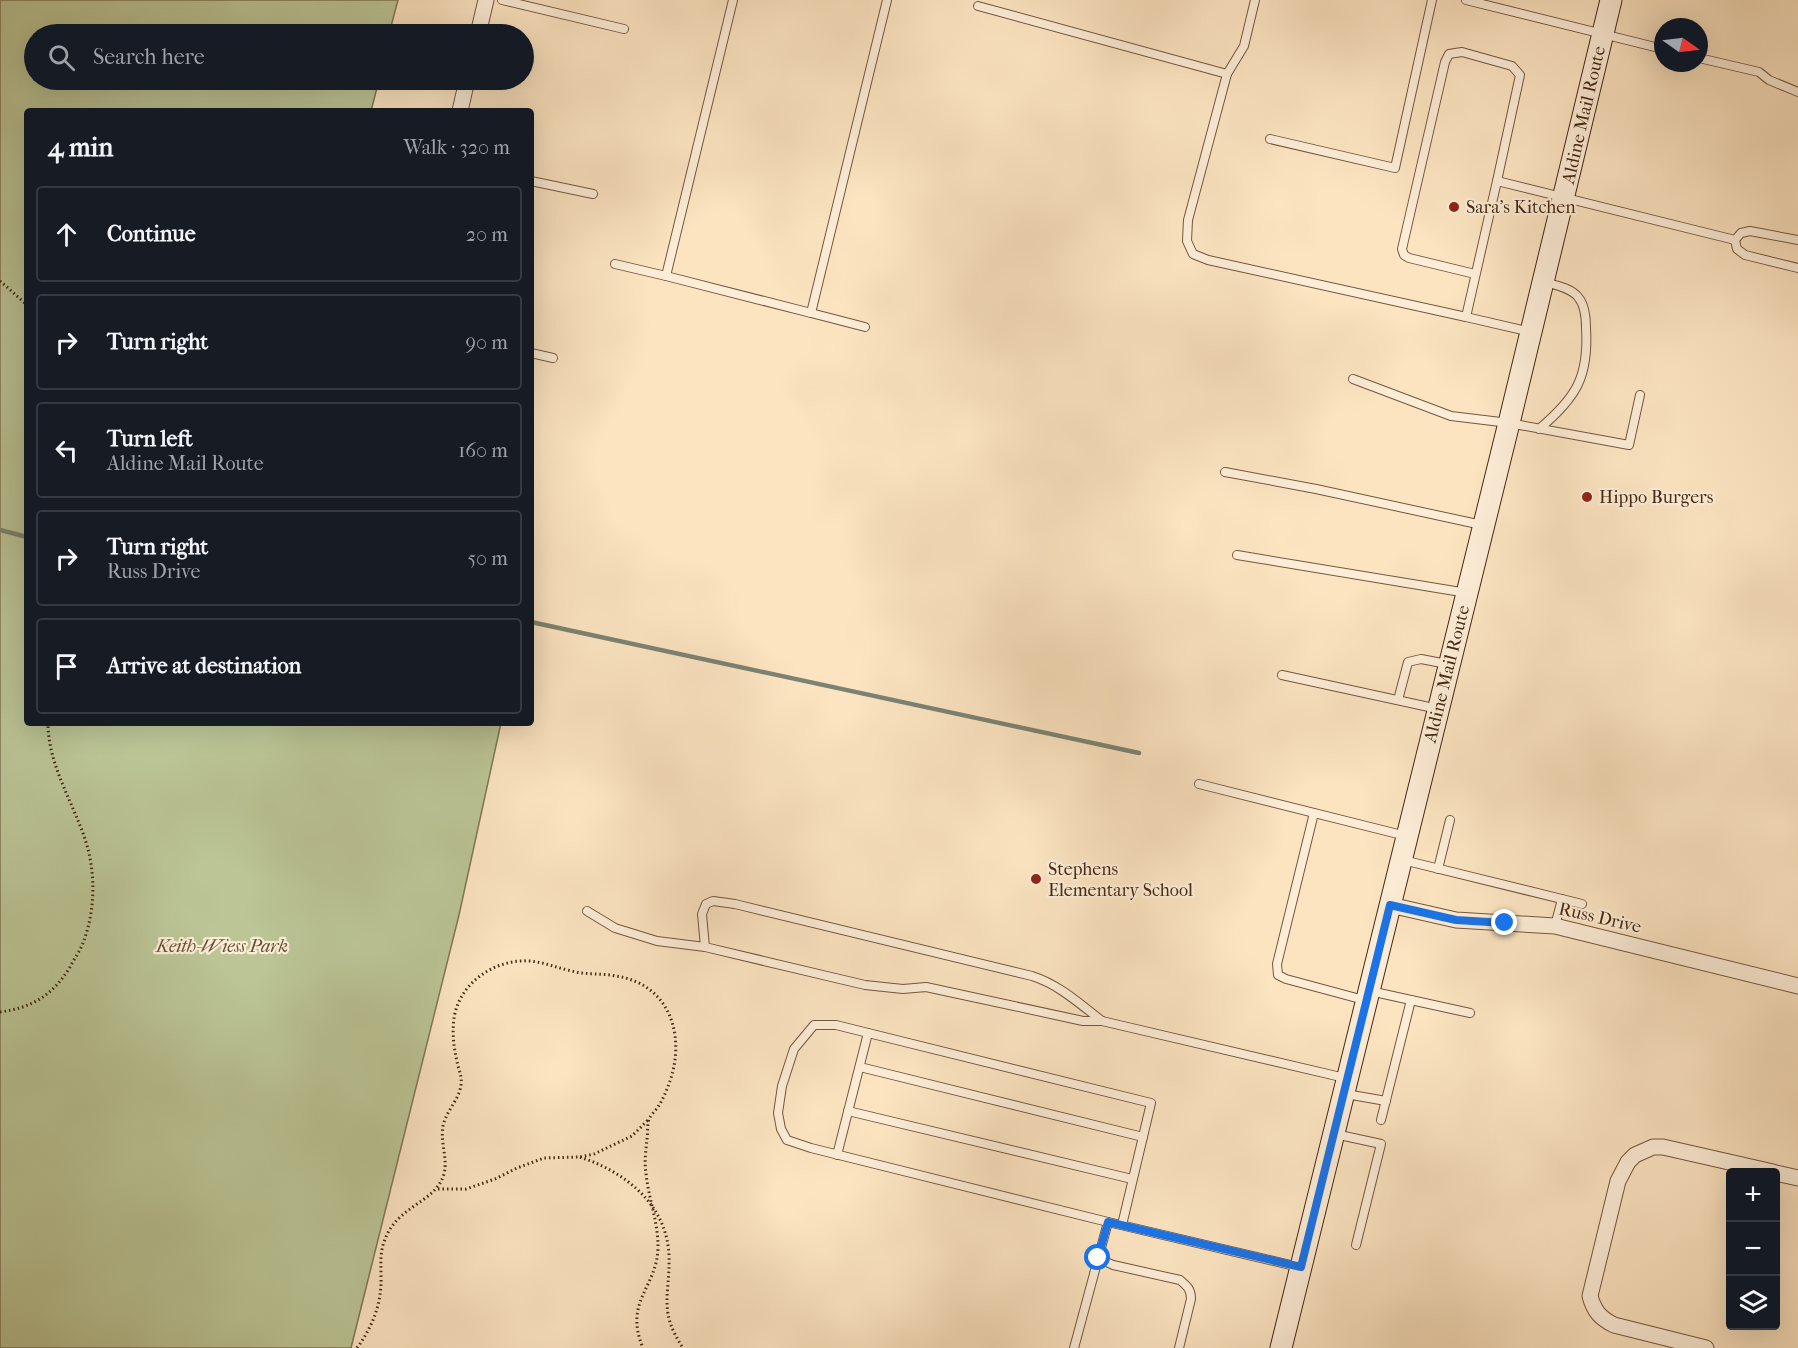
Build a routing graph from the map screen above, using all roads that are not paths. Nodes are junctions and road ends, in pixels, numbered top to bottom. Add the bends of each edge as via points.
1 (486, 0) edge
2 (502, 0) edge
3 (733, 0) edge
4 (887, 0) edge
5 (1255, 0) edge
6 (1432, 0) edge
7 (1466, 0) edge
8 (1611, 0) edge
9 (978, 6) dead end
10 (480, 24) edge
11 (624, 29) dead end
12 (1602, 34) junction
13 (1654, 47) edge
14 (1708, 60) edge
15 (1227, 74) junction
16 (465, 90) edge
17 (1798, 92) edge
18 (461, 108) edge
19 (1270, 139) dead end
20 (1497, 181) junction
21 (534, 182) edge
22 (593, 194) dead end
23 (1564, 196) junction
24 (1735, 240) junction
25 (1798, 240) edge
26 (615, 264) dead end
27 (1798, 268) edge
28 (1476, 274) junction
29 (666, 276) junction
30 (1543, 281) junction
31 (811, 313) junction
32 (1466, 317) junction
33 (865, 327) dead end
34 (1531, 332) junction
35 (534, 354) edge
36 (554, 358) dead end
37 (1353, 379) dead end
38 (1641, 395) dead end
39 (1509, 423) junction
40 (1539, 429) junction
41 (1225, 472) dead end
42 (1484, 525) junction
43 (1238, 555) dead end
44 (1467, 593) junction
45 (1450, 664) junction
46 (1282, 675) dead end
47 (1398, 700) junction
48 (1438, 709) junction
49 (1200, 784) dead end
50 (1314, 813) junction
51 (1450, 820) dead end
52 (1407, 836) junction
53 (1401, 860) junction
54 (1438, 869) junction
55 (1562, 899) junction
56 (1582, 904) dead end
57 (1390, 905) junction
58 (587, 911) dead end
59 (1555, 926) junction
60 (705, 947) junction
61 (1798, 986) edge
62 (1367, 995) junction
63 (1411, 1000) junction
64 (1470, 1013) dead end
65 (1102, 1021) junction
66 (868, 1033) junction
67 (860, 1067) junction
68 (1345, 1086) junction
69 (1386, 1101) junction
70 (848, 1111) junction
71 (1381, 1120) dead end
72 (1334, 1133) junction
73 (1143, 1137) junction
74 (837, 1155) junction
75 (1753, 1168) edge
76 (1780, 1174) edge
77 (1798, 1178) edge
78 (1132, 1179) junction
79 (1108, 1222) junction
80 (1122, 1225) junction
81 (1356, 1245) dead end
82 (1098, 1258) junction
83 (1301, 1267) junction
84 (1074, 1348) edge
85 (1179, 1348) edge
86 (1281, 1348) edge
87 (1706, 1348) edge

1 - 10 street
2 - 11 lane
3 - 29 lane
4 - 31 lane
5 - 15 lane via 1244,46
6 - 19 lane via 1395,168
7 - 12 lane
8 - 12 main road, Aldine Mail Route
9 - 15 lane
12 - 13 lane
12 - 23 main road, Aldine Mail Route
14 - 17 lane via 1760,72
15 - 32 lane via 1188,220 1187,241 1193,254
16 - 18 street
20 - 23 lane
20 - 28 lane
20 - 28 lane via 1520,75 1512,66 1462,52 1449,54 1402,249 1409,258
21 - 22 lane
23 - 24 lane
23 - 30 main road, Aldine Mail Route
24 - 25 lane via 1750,231
24 - 27 lane via 1737,249 1745,255
26 - 29 lane
28 - 32 lane
29 - 31 lane
30 - 34 main road, Aldine Mail Route
30 - 40 lane via 1572,291 1579,298 1586,316 1588,353 1572,396
31 - 33 lane
32 - 34 lane
34 - 39 main road, Aldine Mail Route
35 - 36 lane
37 - 39 lane via 1451,416
38 - 40 lane via 1629,445
39 - 40 lane
39 - 42 main road, Aldine Mail Route
41 - 42 lane
42 - 44 main road, Aldine Mail Route
43 - 44 lane
44 - 45 main road, Aldine Mail Route
45 - 47 lane via 1421,659 1408,662
45 - 48 main road, Aldine Mail Route
46 - 47 lane
47 - 48 lane
48 - 52 main road, Aldine Mail Route
49 - 50 lane
50 - 52 lane
50 - 62 lane via 1277,964 1278,975
51 - 54 lane
52 - 53 main road, Aldine Mail Route
53 - 54 lane
53 - 57 main road, Aldine Mail Route
54 - 55 lane
55 - 56 lane
55 - 59 lane
57 - 59 street, Russ Drive via 1456,920
57 - 62 main road, Aldine Mail Route
58 - 60 lane via 615,928 657,941
59 - 61 street, Russ Drive
60 - 65 lane via 865,985 926,987 1083,1021
60 - 65 lane via 702,914 706,904 735,904 1042,979
62 - 63 lane
62 - 68 main road, Aldine Mail Route
63 - 64 lane
63 - 69 lane
65 - 68 lane
66 - 67 lane
66 - 73 lane via 1150,1103
66 - 74 lane via 836,1025 814,1025 794,1049 782,1086 778,1113 787,1140
67 - 70 lane
67 - 73 lane
68 - 69 lane
68 - 72 main road, Aldine Mail Route
69 - 71 lane
70 - 74 lane
70 - 78 lane
72 - 81 lane via 1381,1144
72 - 83 main road, Aldine Mail Route
73 - 78 lane
74 - 79 lane
75 - 87 street via 1663,1147 1644,1150 1628,1161 1618,1181 1604,1233 1590,1296 1593,1309 1614,1325
76 - 77 street
78 - 80 lane
79 - 80 lane
79 - 82 lane
80 - 83 lane
82 - 84 lane
82 - 85 lane via 1180,1280 1188,1286 1191,1299
83 - 86 main road, Aldine Mail Route

